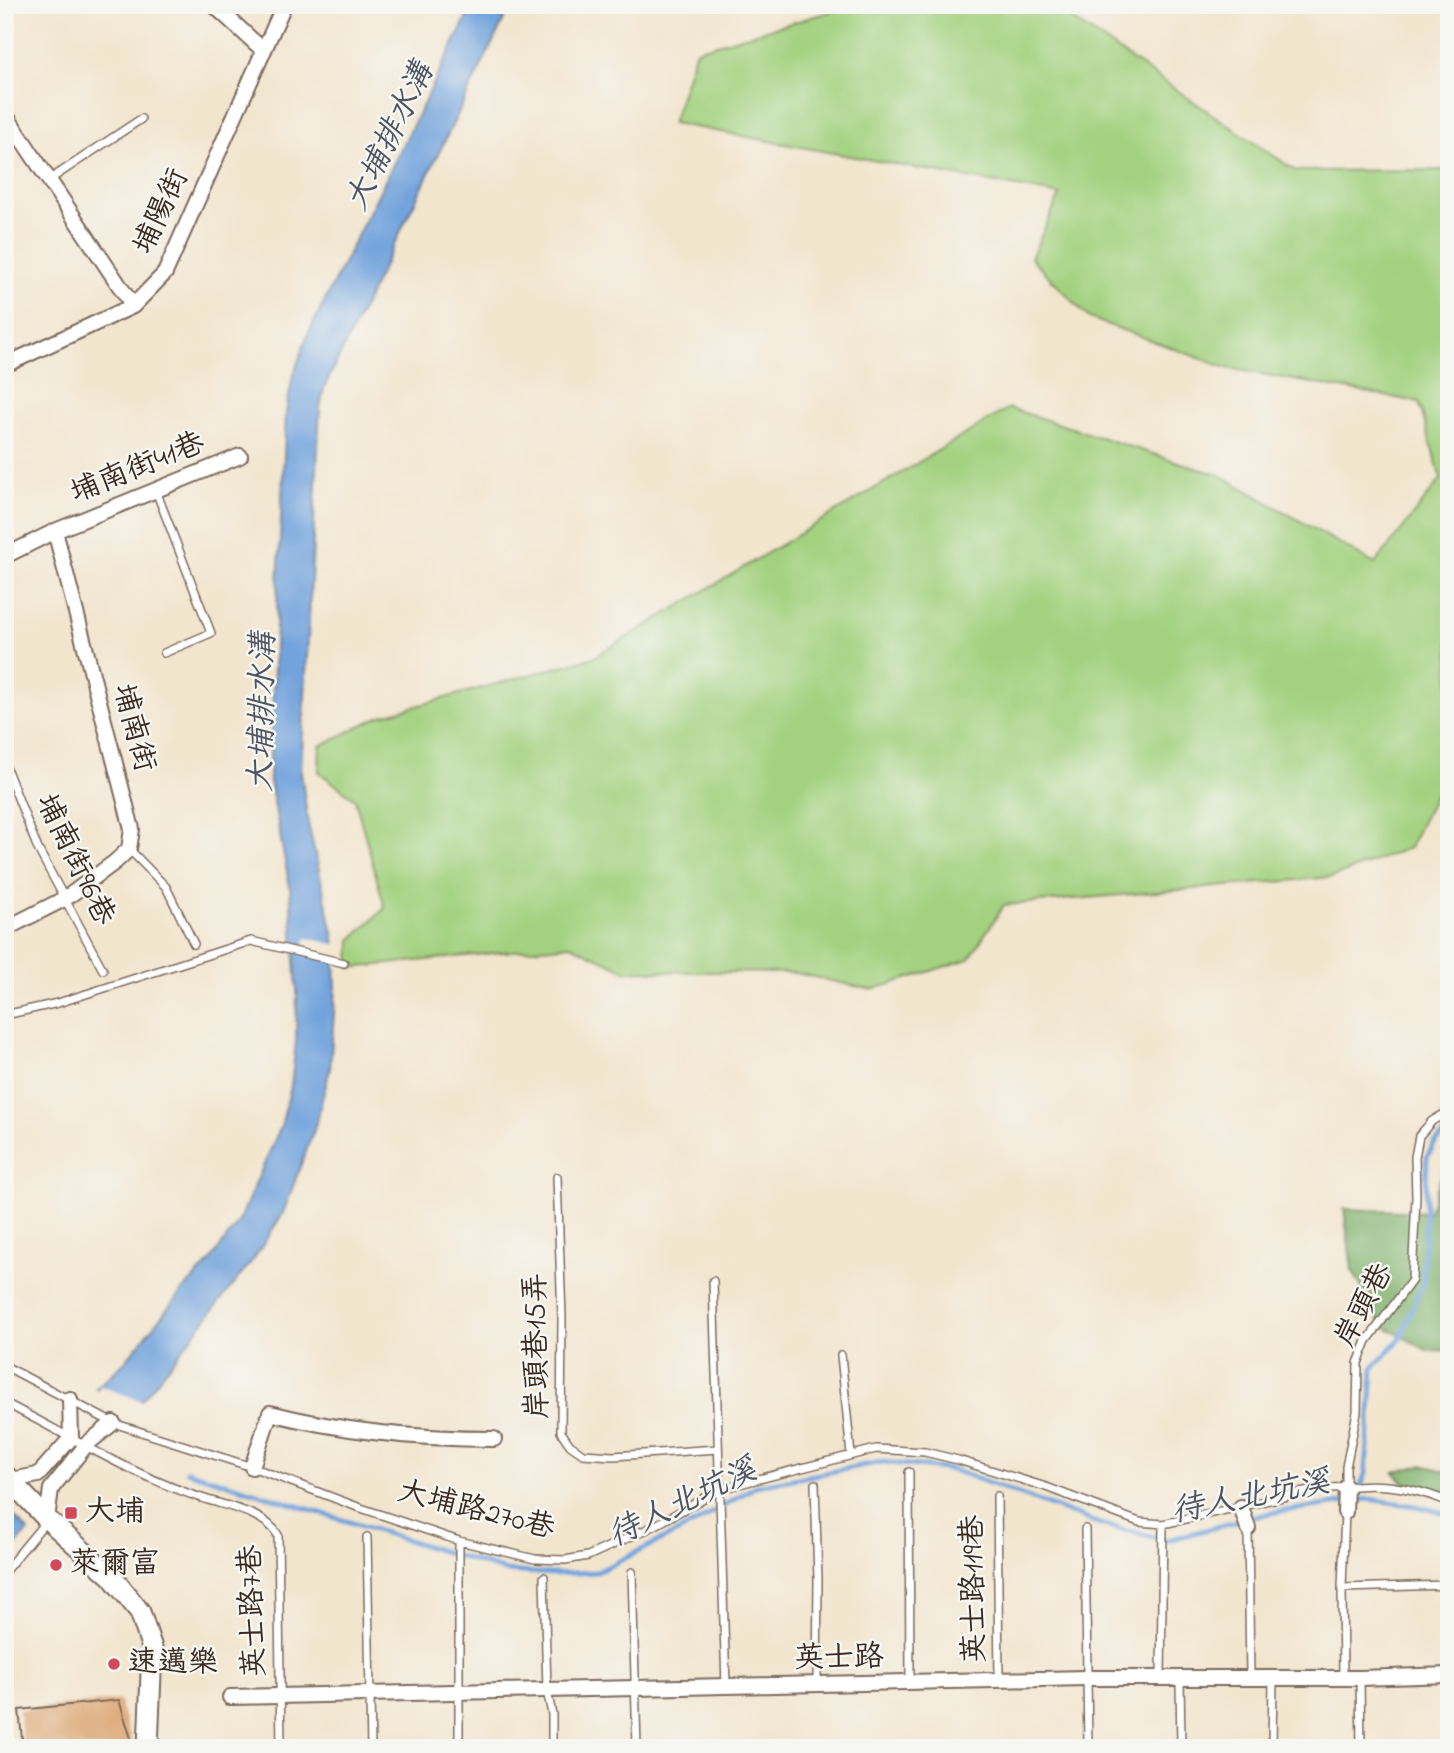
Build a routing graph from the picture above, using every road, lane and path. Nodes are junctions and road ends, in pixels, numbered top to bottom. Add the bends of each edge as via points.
1 (214, 5) edge
2 (284, 5) edge
3 (263, 50) junction
4 (5, 114) edge
5 (141, 119) dead end
6 (49, 180) junction
7 (133, 306) junction
8 (5, 365) edge
9 (240, 456) dead end
10 (156, 491) junction
11 (55, 531) junction
12 (5, 556) edge
13 (164, 653) dead end
14 (6, 767) edge
15 (129, 849) junction
16 (66, 898) junction
17 (5, 929) edge
18 (194, 944) dead end
19 (344, 963) dead end
20 (103, 970) dead end
21 (5, 1015) edge
22 (1449, 1111) edge
23 (557, 1177) dead end
24 (713, 1281) dead end
25 (841, 1355) dead end
26 (5, 1366) edge
27 (70, 1399) junction
28 (5, 1403) edge
29 (113, 1423) junction
30 (71, 1438) junction
31 (494, 1439) dead end
32 (87, 1444) junction
33 (718, 1449) junction
34 (852, 1455) junction
35 (252, 1467) junction
36 (908, 1472) dead end
37 (7, 1480) edge
38 (815, 1484) dead end
39 (1346, 1488) junction
40 (720, 1489) junction
41 (997, 1496) dead end
42 (1449, 1502) edge
43 (1241, 1507) junction
44 (1345, 1511) joint
45 (47, 1519) junction
46 (1163, 1524) junction
47 (1248, 1528) joint
48 (1085, 1529) dead end
49 (367, 1537) dead end
50 (459, 1541) junction
51 (5, 1571) edge
52 (632, 1572) dead end
53 (544, 1577) dead end
54 (1449, 1585) edge
55 (1342, 1588) junction
56 (1449, 1675) edge
57 (1180, 1677) junction
58 (1087, 1678) junction
59 (1161, 1678) junction
60 (1250, 1678) junction
61 (1273, 1678) junction
62 (1343, 1678) junction
63 (1360, 1678) junction
64 (999, 1682) junction
65 (910, 1684) junction
66 (817, 1685) junction
67 (726, 1687) junction
68 (635, 1689) junction
69 (547, 1691) junction
70 (458, 1693) junction
71 (370, 1695) junction
72 (279, 1696) junction
73 (230, 1697) dead end
74 (148, 1748) edge
75 (281, 1748) edge
76 (372, 1748) edge
77 (459, 1748) edge
78 (552, 1748) edge
79 (637, 1748) edge
80 (1088, 1748) edge
81 (1181, 1748) edge
82 (1272, 1748) edge
83 (1362, 1748) edge

1 - 3 street
2 - 3 street, 埔陽街
3 - 7 street, 埔陽街 via 165,273
4 - 6 street
5 - 6 lane
6 - 7 street
7 - 8 street, 埔陽街
9 - 10 street, 埔南街41巷
10 - 11 street, 埔南街41巷
10 - 13 lane via 211,633
11 - 12 street
11 - 15 street, 埔南街 via 132,828
14 - 16 lane, 埔南街96巷 via 38,849
15 - 16 street
15 - 18 lane via 166,887
16 - 17 street
16 - 20 lane, 埔南街96巷
19 - 21 lane via 251,941 58,1003
22 - 39 lane, 岸頭巷 via 1419,1136 1412,1280 1367,1341 1358,1363 1357,1412
23 - 33 lane, 岸頭巷15弄 via 561,1432 583,1454
24 - 33 lane
25 - 34 lane
26 - 27 lane, 大埔路270巷
27 - 29 lane, 大埔路270巷
27 - 30 street
28 - 30 lane
29 - 32 street
29 - 35 lane, 大埔路270巷
30 - 32 lane
30 - 37 street via 38,1475
31 - 35 street, 大埔路270巷 via 359,1432 270,1413
32 - 45 street via 51,1489
32 - 72 lane, 英士路7巷 via 148,1478 271,1524 278,1535
33 - 40 lane
34 - 40 lane
34 - 46 lane via 876,1449 925,1452 1046,1487 1139,1522
35 - 50 lane, 大埔路270巷
36 - 65 lane
37 - 45 main road
38 - 66 lane
39 - 42 lane via 1369,1483 1425,1492
39 - 43 lane via 1318,1489
39 - 44 street
40 - 50 lane, 大埔路270巷 via 588,1556 535,1559
40 - 67 lane
41 - 64 lane, 英士路119巷
43 - 46 lane
43 - 47 street
44 - 55 lane
45 - 51 lane
45 - 74 main road via 112,1577 140,1612 152,1648
46 - 59 lane
47 - 60 lane
48 - 58 lane
49 - 71 lane
50 - 70 lane
52 - 68 lane
53 - 69 lane
54 - 55 lane
55 - 62 lane
56 - 63 street, 英士路
57 - 59 street, 英士路
57 - 60 street, 英士路
57 - 81 lane
58 - 59 street, 英士路
58 - 64 street, 英士路
58 - 80 lane
60 - 61 street, 英士路
61 - 62 street, 英士路
61 - 82 lane
62 - 63 street, 英士路
63 - 83 lane
64 - 65 street, 英士路
65 - 66 street, 英士路
66 - 67 street, 英士路
67 - 68 street, 英士路
68 - 69 street, 英士路
68 - 79 lane
69 - 70 street, 英士路
69 - 78 lane
70 - 71 street, 英士路
70 - 77 lane
71 - 72 street, 英士路
71 - 76 lane
72 - 73 street, 英士路
72 - 75 lane, 英士路7巷

